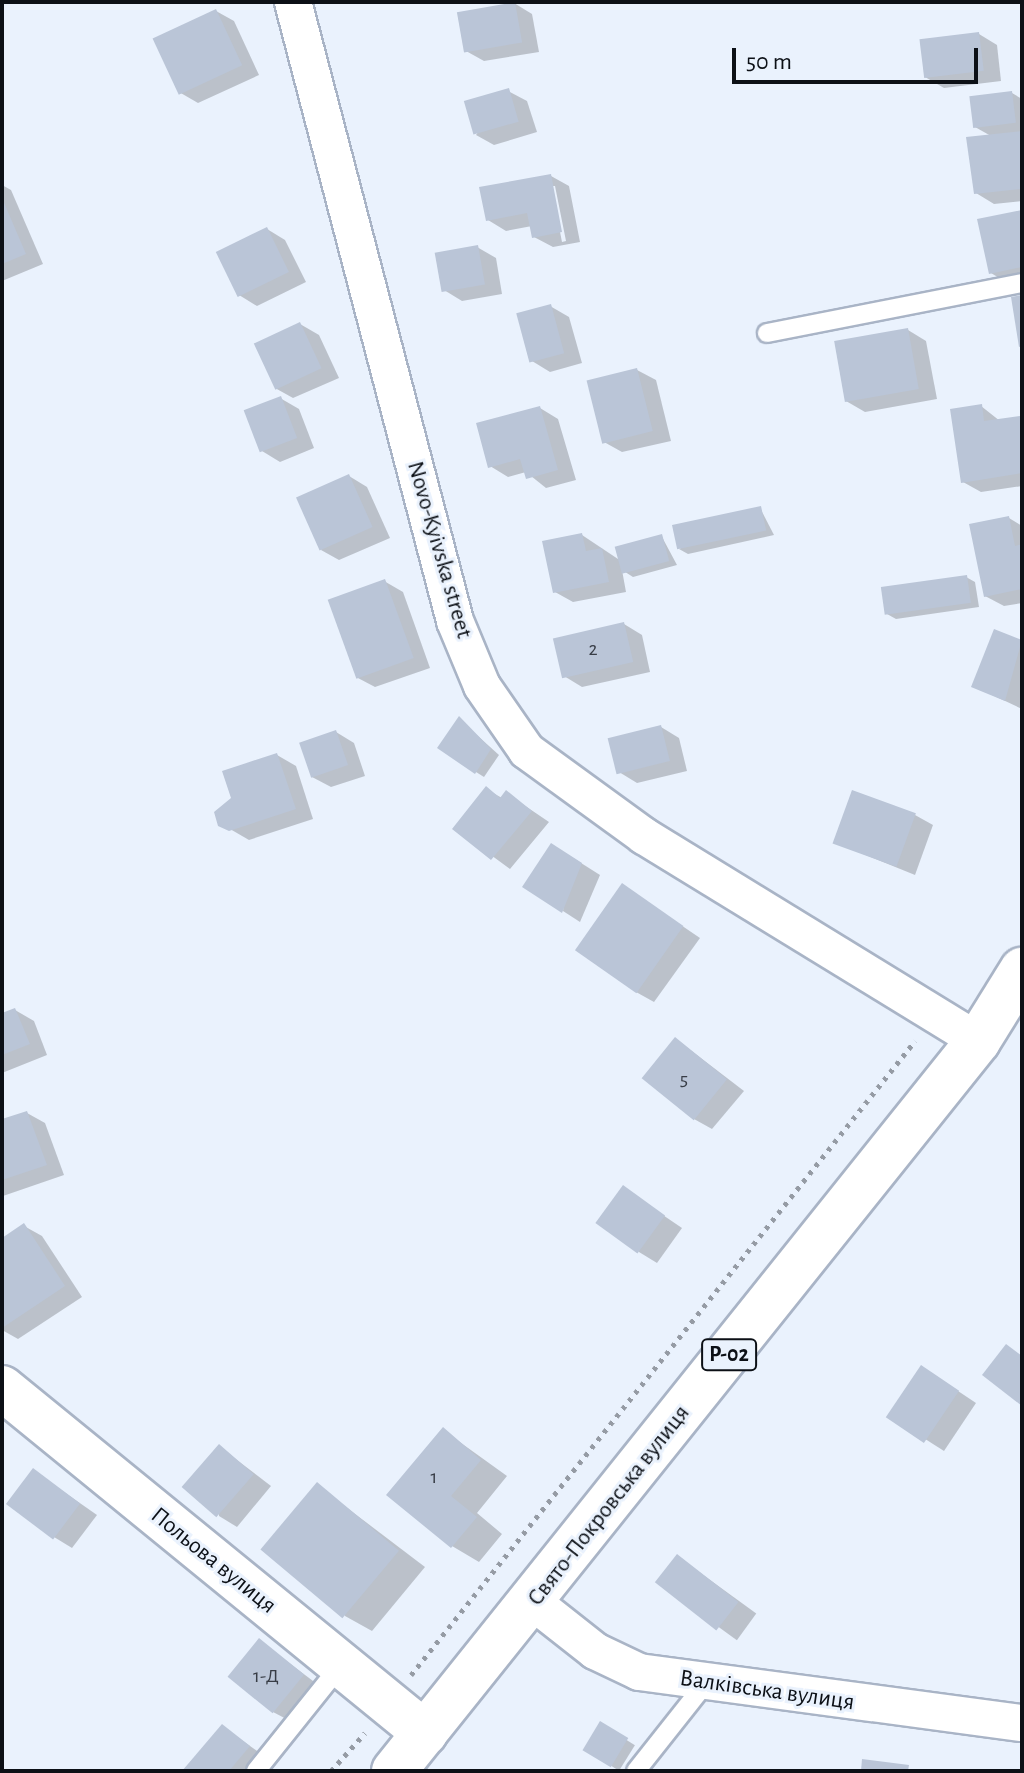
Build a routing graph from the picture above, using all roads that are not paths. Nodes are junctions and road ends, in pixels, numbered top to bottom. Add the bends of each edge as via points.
1 (293, 2) edge
2 (1022, 283) edge
3 (767, 333) dead end
4 (1022, 970) edge
5 (978, 1041) junction
6 (2, 1388) edge
7 (533, 1602) junction
8 (341, 1665) junction
9 (705, 1684) junction
10 (1022, 1723) edge
11 (425, 1733) junction
12 (256, 1771) edge
13 (394, 1771) edge
14 (636, 1771) edge

1 - 5 street, Novo-Kyivska street via 455,621 482,686 527,751 644,836
2 - 3 lane
4 - 5 main road, Свято-Покровська вулиця / Р-02
5 - 7 main road, Свято-Покровська вулиця / Р-02
6 - 8 main road, Польова вулиця
7 - 9 street, Валківська вулиця via 595,1651 639,1672
7 - 11 main road, Свято-Покровська вулиця / Р-02
8 - 11 main road, Польова вулиця
8 - 12 lane
9 - 10 street, Валківська вулиця
9 - 14 lane
11 - 13 main road, Свято-Покровська вулиця / Р-02

